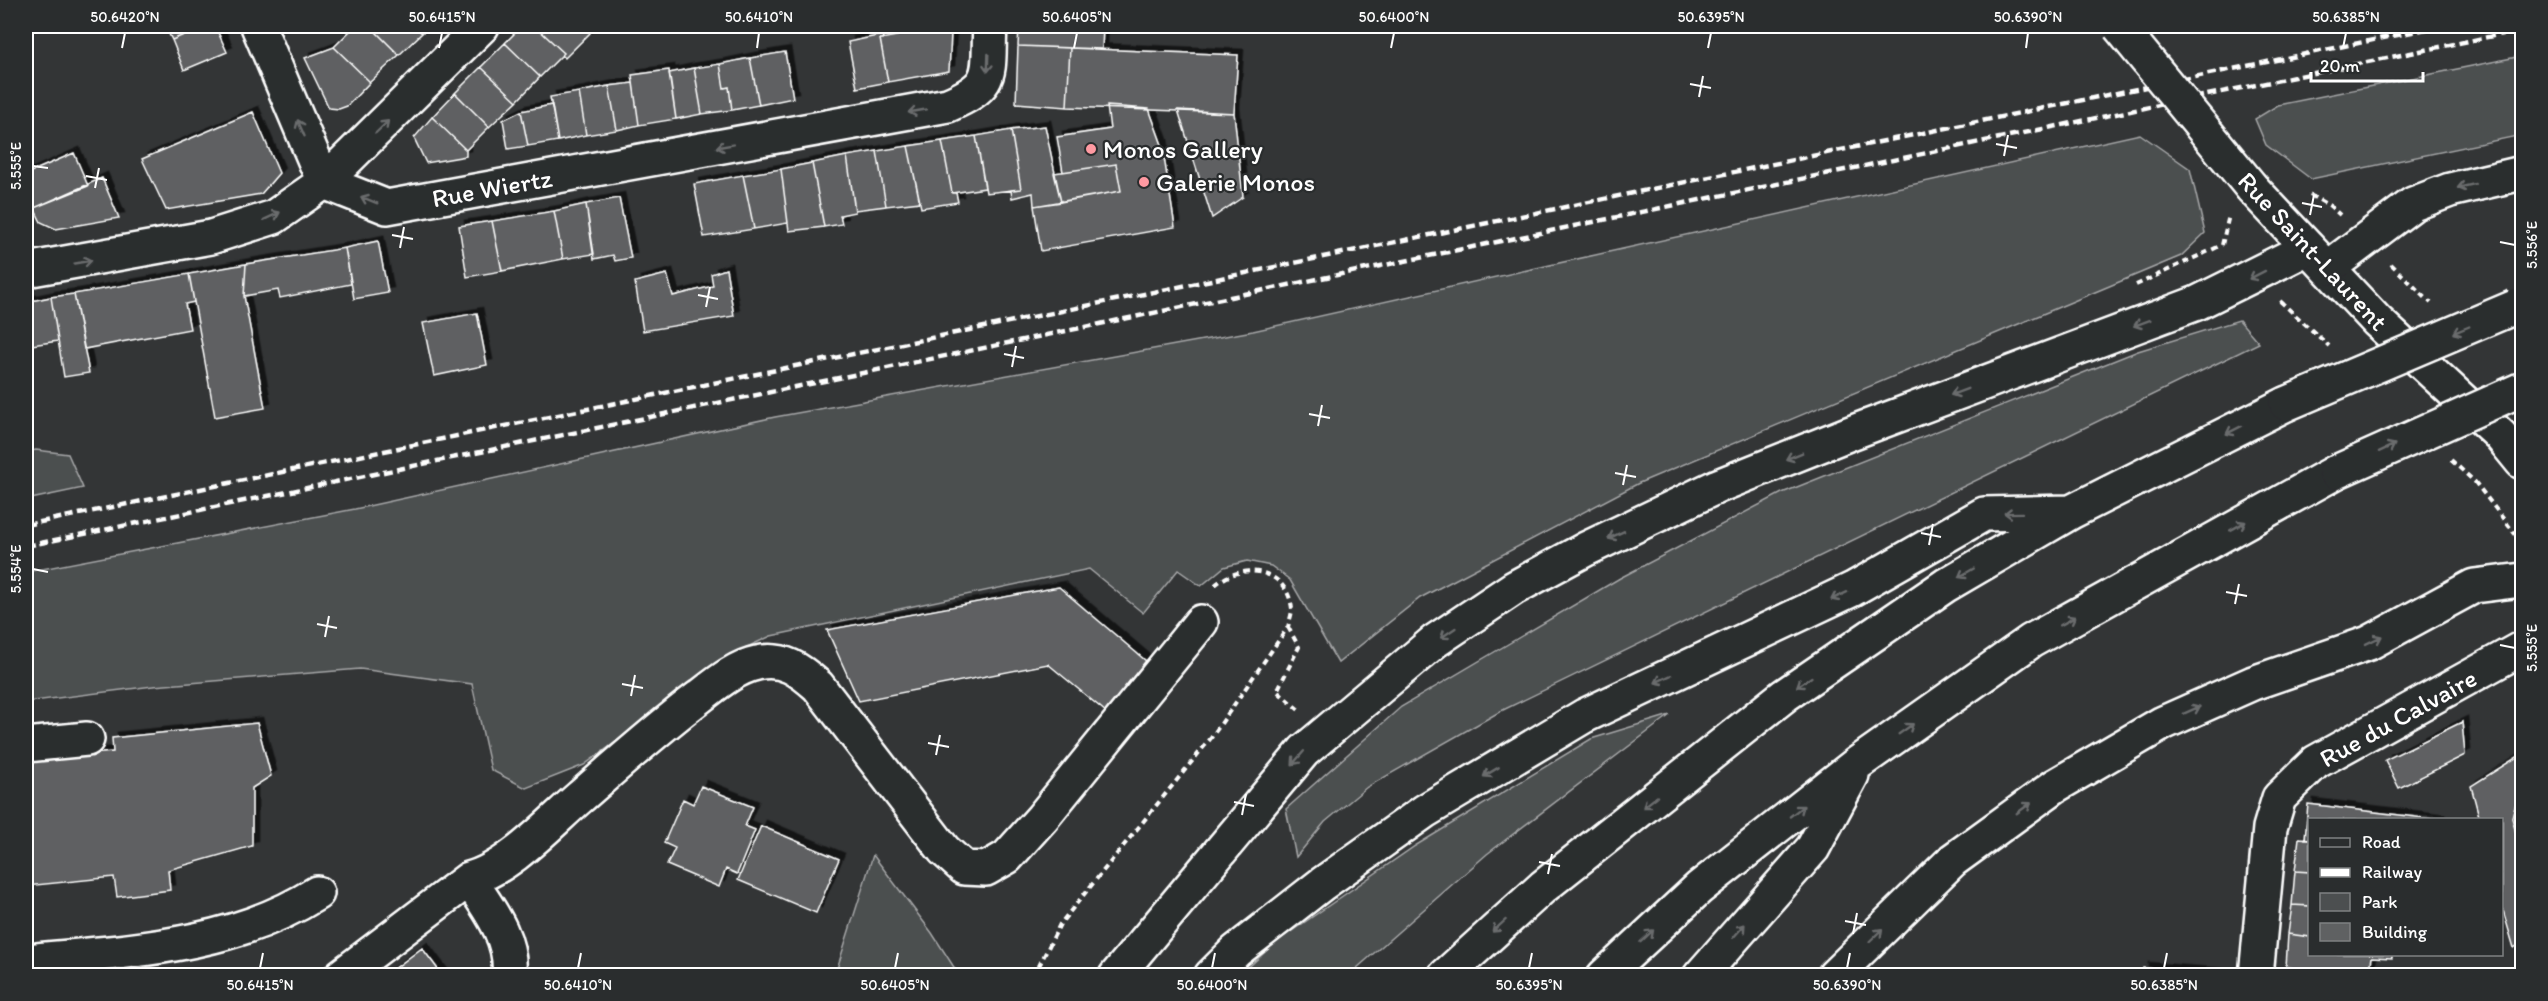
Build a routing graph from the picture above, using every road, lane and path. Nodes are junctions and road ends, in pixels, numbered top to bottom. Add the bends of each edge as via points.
1 (258, 26) edge
2 (482, 26) edge
3 (990, 26) edge
4 (2119, 26) edge
5 (2523, 173) edge
6 (324, 182) junction
7 (2318, 258) junction
8 (27, 266) edge
9 (2519, 305) edge
10 (2523, 389) edge
11 (2523, 462) edge
12 (2071, 512) junction
13 (2523, 580) edge
14 (1202, 621) joint
15 (1288, 627) junction
16 (2523, 648) edge
17 (1306, 717) dead end
18 (87, 739) dead end
19 (26, 746) edge
20 (1858, 763) junction
21 (469, 879) junction
22 (317, 893) dead end
23 (26, 962) edge
24 (107, 964) edge
25 (341, 975) edge
26 (509, 975) edge
27 (1034, 975) edge
28 (1116, 975) edge
29 (1211, 975) edge
30 (1445, 975) edge
31 (1604, 975) edge
32 (1700, 975) edge
33 (1834, 975) edge
34 (2256, 975) edge

6 -> 1 main road
6 -> 2 main road
3 -> 6 main road, Rue Wiertz via 988,75 973,94 948,105 387,207
4 - 7 main road, Rue Saint-Laurent, bridge via 2252,188
5 -> 7 main road via 2450,190 2413,204
8 -> 6 main road via 211,237 274,217
7 - 11 main road, Rue Saint-Laurent via 2377,321 2500,435
7 -> 28 main road via 1718,486 1514,588 1435,641 1304,751
9 -> 12 main road, bridge via 2286,404
20 -> 10 main road, bridge via 2031,642 2336,472
12 -> 29 main road via 1984,514 1853,589 1584,716 1425,811 1322,884
12 -> 30 main road via 1946,585 1785,695 1543,887
33 -> 13 main road via 1953,860 2055,786 2163,723 2253,683 2369,643 2474,586
14 - 15 path via 1204,596 1216,583 1247,570 1264,572 1278,580 1292,609
14 - 21 main road via 1042,819 1007,856 986,869 964,868 944,850 818,686 796,667 777,662 757,663 737,671 705,693 627,755 536,836 484,875
15 - 17 path via 1299,647 1277,691
15 - 27 path via 1217,730 1060,924
16 - 34 main road, Rue du Calvaire via 2316,762 2279,798 2270,828
18 - 19 main road
31 -> 20 main road via 1699,888
32 -> 20 main road via 1813,848
21 - 25 main road
21 - 26 main road via 500,924
22 - 24 main road via 293,909 252,926
23 - 24 main road

